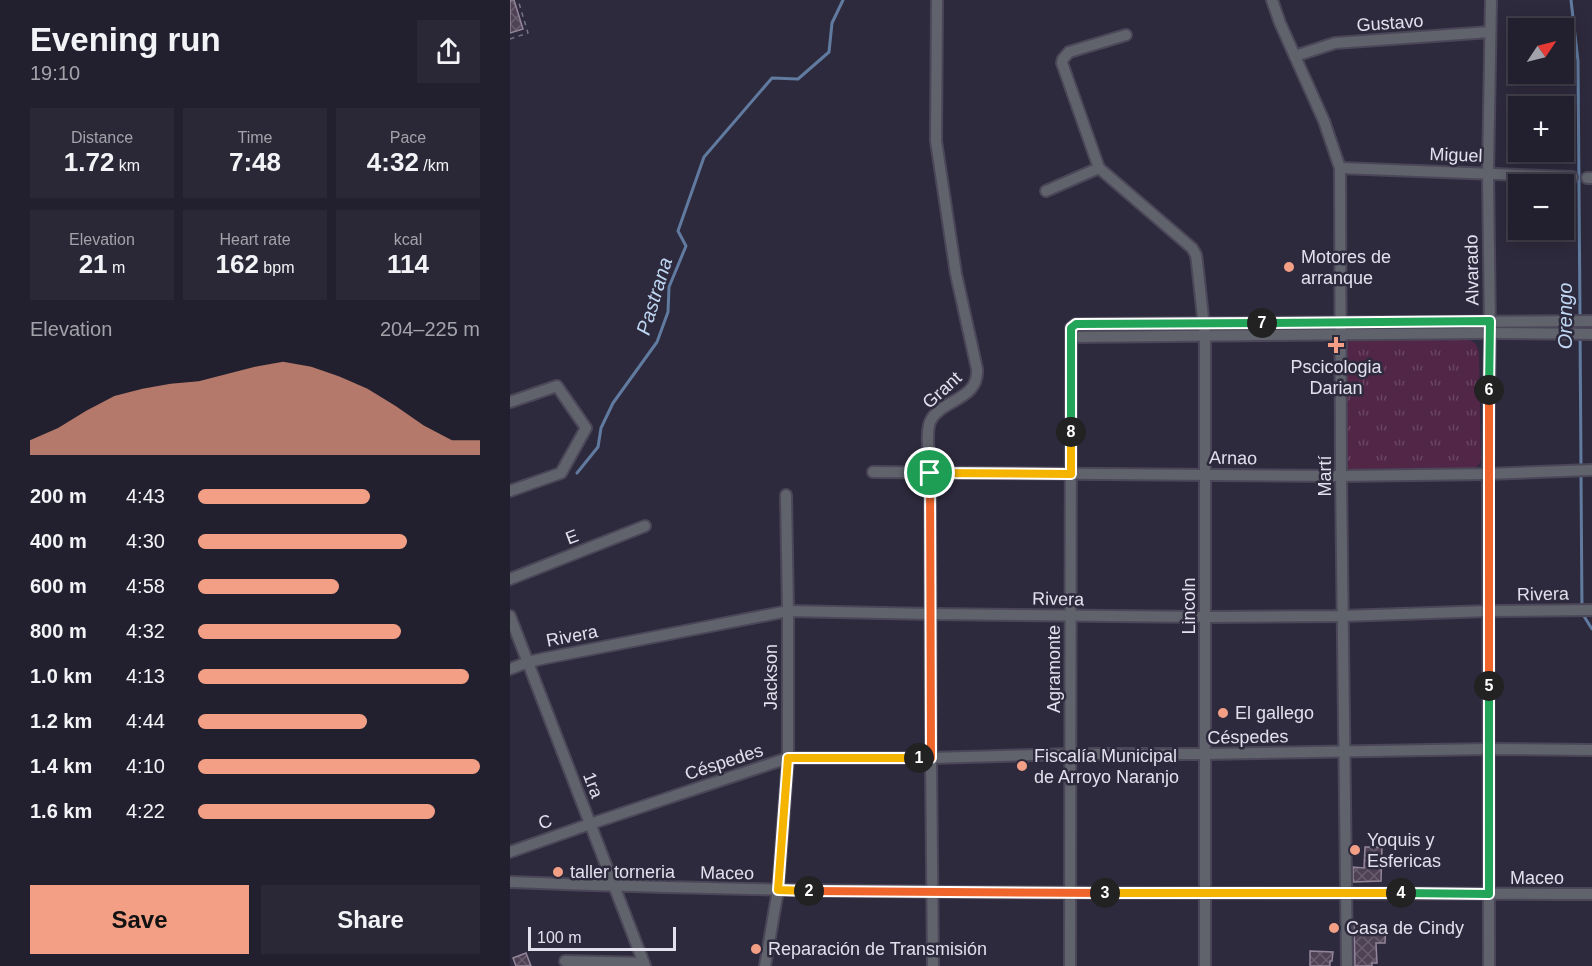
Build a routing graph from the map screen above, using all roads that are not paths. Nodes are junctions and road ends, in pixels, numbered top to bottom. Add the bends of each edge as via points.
1 (937, 0) edge
2 (1272, 0) edge
3 (1491, 0) edge
4 (1490, 32) junction
5 (1126, 34) dead end
6 (1295, 56) junction
7 (1099, 168) junction
8 (1340, 168) junction
9 (1488, 173) junction
10 (1509, 174) edge
11 (1046, 191) dead end
12 (1490, 321) junction
13 (1592, 321) edge
14 (1341, 322) junction
15 (1204, 323) junction
16 (1490, 333) junction
17 (1341, 334) junction
18 (1592, 334) edge
19 (1205, 336) junction
20 (1071, 337) junction
21 (510, 402) edge
22 (1592, 470) edge
23 (873, 472) dead end
24 (930, 473) junction
25 (1071, 474) junction
26 (1204, 474) junction
27 (1488, 474) junction
28 (1341, 476) junction
29 (510, 491) edge
30 (786, 495) dead end
31 (645, 526) dead end
32 (510, 579) edge
33 (1592, 610) edge
34 (788, 611) junction
35 (1489, 611) junction
36 (931, 614) junction
37 (510, 616) edge
38 (1070, 616) junction
39 (1343, 616) junction
40 (1206, 617) junction
41 (528, 662) junction
42 (510, 669) edge
43 (1489, 749) junction
44 (1592, 750) edge
45 (1345, 752) junction
46 (1071, 754) junction
47 (1205, 754) junction
48 (788, 758) junction
49 (931, 758) junction
50 (590, 824) junction
51 (510, 852) edge
52 (510, 882) edge
53 (615, 886) junction
54 (778, 890) junction
55 (932, 891) junction
56 (1070, 892) junction
57 (1346, 893) junction
58 (1206, 894) junction
59 (1489, 894) junction
60 (1592, 894) edge
61 (565, 961) dead end
62 (645, 964) edge
63 (765, 966) edge
64 (933, 966) edge
65 (1070, 966) edge
66 (1205, 966) edge
67 (1347, 966) edge
68 (1489, 966) edge

1 - 24 street, Grant via 936,141 956,274 978,377 968,392 931,421
2 - 6 street, Martí
3 - 4 street, Alvarado
4 - 6 street, Gustavo via 1335,43
4 - 9 street, Alvarado
5 - 7 street via 1069,52 1062,63
6 - 8 street, Martí
7 - 11 street
7 - 15 street, Lincoln via 1192,248
8 - 9 street, Miguel
8 - 14 street, Martí
9 - 10 street, Miguel
9 - 12 street, Alvarado
12 - 13 street
12 - 14 street
12 - 16 street, Alvarado
14 - 15 street
14 - 17 street, Martí
15 - 19 street, Lincoln
15 - 20 street via 1076,324 1071,328
16 - 17 street
16 - 18 street
16 - 27 street, Alvarado
17 - 19 street
17 - 28 street, Martí
19 - 20 street
19 - 26 street, Lincoln
20 - 25 street, Agramonte
21 - 29 street via 557,386 586,428 561,473
22 - 27 street, Arnao
23 - 24 street, Arnao
24 - 25 street, Arnao
24 - 36 street, Grant
25 - 26 street, Arnao
25 - 38 street, Agramonte
26 - 28 street, Arnao
26 - 40 street, Lincoln
27 - 28 street, Arnao
27 - 35 street, Alvarado
28 - 39 street, Martí
30 - 34 street, Jackson
31 - 32 street, E
33 - 35 street, Rivera
34 - 36 street, Rivera
34 - 41 street, Rivera
34 - 48 street, Jackson
35 - 39 street, Rivera
35 - 43 street, Alvarado
36 - 38 street, Rivera
36 - 49 street, Grant
37 - 41 street, 1ra
38 - 40 street, Rivera
38 - 46 street, Agramonte
39 - 40 street, Rivera
39 - 45 street, Martí
40 - 47 street, Lincoln
41 - 42 street, Rivera
41 - 50 street, 1ra
43 - 44 street, Céspedes
43 - 45 street, Céspedes
43 - 59 street, Alvarado
45 - 47 street, Céspedes
45 - 57 street, Martí
46 - 47 street, Céspedes
46 - 49 street, Céspedes
46 - 56 street, Agramonte
47 - 58 street, Lincoln
48 - 49 street, Céspedes
48 - 50 street, Céspedes
48 - 54 street, Jackson
49 - 55 street, Grant
50 - 51 street, C
50 - 53 street, 1ra
52 - 53 street, Maceo
53 - 54 street, Maceo
53 - 62 street, 1ra
54 - 55 street, Maceo
54 - 63 street, Jackson
55 - 56 street, Maceo
55 - 64 street, Grant
56 - 58 street, Maceo
56 - 65 street, Agramonte
57 - 58 street, Maceo
57 - 59 street, Maceo
57 - 67 street, Martí
58 - 66 street, Lincoln
59 - 60 street, Maceo
59 - 68 street, Alvarado
61 - 62 street

